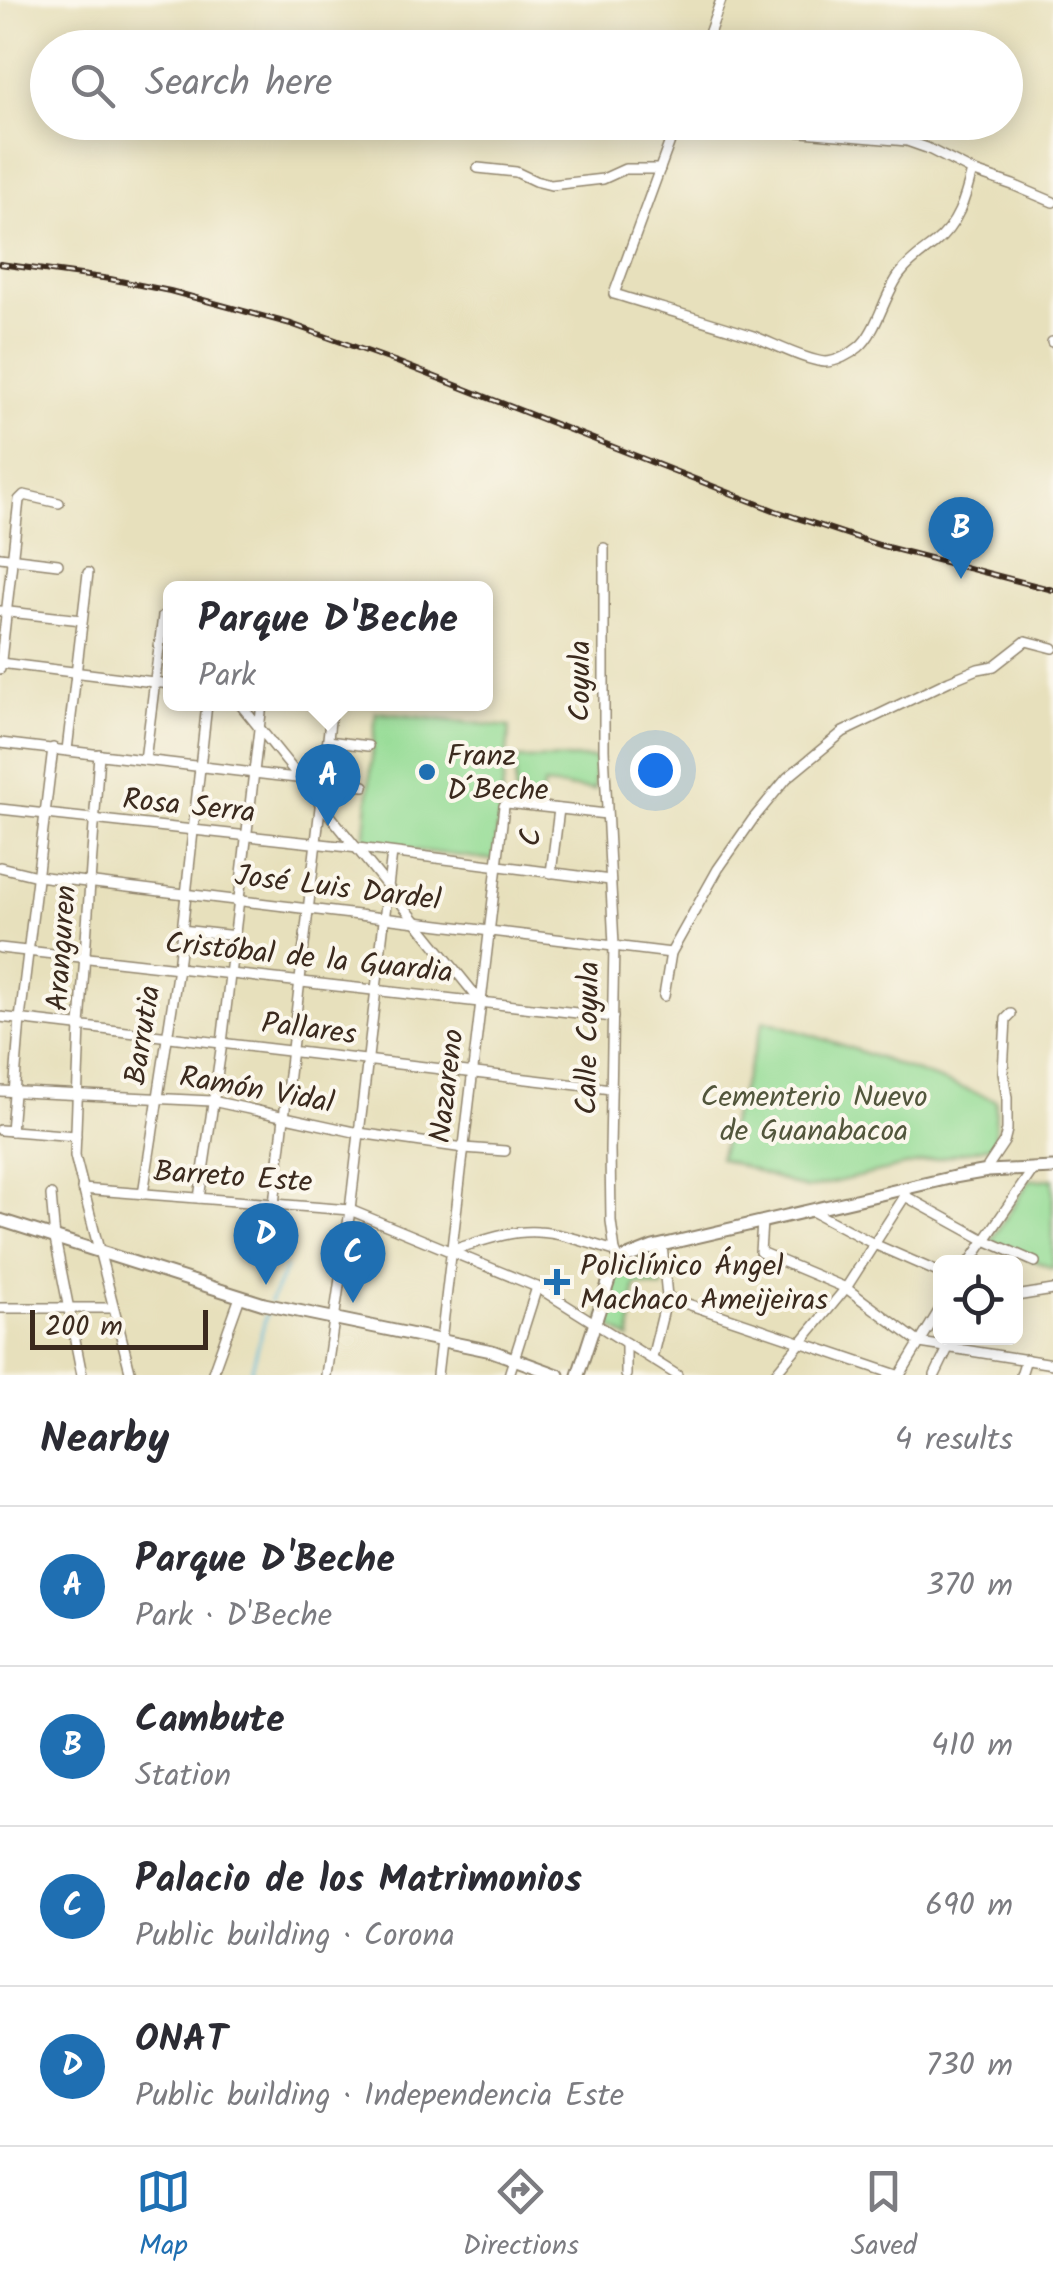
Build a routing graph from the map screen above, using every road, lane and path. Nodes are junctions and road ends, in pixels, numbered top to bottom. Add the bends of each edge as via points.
1 (721, 0) edge
2 (710, 30) edge
3 (670, 140) edge
4 (884, 140) edge
5 (478, 168) dead end
6 (660, 168) junction
7 (972, 171) junction
8 (1053, 202) edge
9 (59, 503) dead end
10 (604, 548) dead end
11 (0, 557) edge
12 (14, 559) junction
13 (58, 564) dead end
14 (88, 573) dead end
15 (4, 611) edge
16 (163, 616) dead end
17 (82, 620) junction
18 (1053, 648) edge
19 (0, 665) edge
20 (75, 673) junction
21 (155, 682) junction
22 (163, 683) edge
23 (205, 711) edge
24 (246, 711) edge
25 (261, 711) edge
26 (330, 711) edge
27 (259, 728) junction
28 (328, 741) junction
29 (0, 743) edge
30 (368, 746) dead end
31 (53, 748) junction
32 (67, 750) junction
33 (99, 754) junction
34 (146, 760) junction
35 (200, 766) junction
36 (254, 773) junction
37 (300, 778) junction
38 (323, 781) junction
39 (364, 786) dead end
40 (321, 802) junction
41 (559, 808) junction
42 (0, 809) edge
43 (44, 814) junction
44 (606, 814) junction
45 (95, 820) junction
46 (193, 830) junction
47 (248, 836) junction
48 (316, 844) junction
49 (358, 848) junction
50 (392, 853) junction
51 (498, 866) junction
52 (0, 867) edge
53 (551, 872) junction
54 (37, 876) junction
55 (610, 880) junction
56 (91, 882) junction
57 (388, 886) junction
58 (185, 894) junction
59 (240, 900) junction
60 (308, 909) junction
61 (384, 918) junction
62 (417, 922) junction
63 (181, 930) junction
64 (490, 931) junction
65 (236, 936) junction
66 (614, 945) junction
67 (0, 948) edge
68 (29, 951) junction
69 (671, 953) junction
70 (86, 958) junction
71 (178, 968) junction
72 (231, 974) junction
73 (300, 982) junction
74 (376, 990) junction
75 (664, 996) dead end
76 (481, 1002) junction
77 (1011, 1014) dead end
78 (612, 1016) junction
79 (0, 1017) edge
80 (20, 1019) junction
81 (80, 1026) junction
82 (168, 1037) junction
83 (222, 1043) junction
84 (291, 1051) junction
85 (366, 1060) junction
86 (473, 1072) junction
87 (611, 1089) junction
88 (0, 1091) edge
89 (14, 1092) junction
90 (78, 1096) junction
91 (158, 1098) junction
92 (212, 1101) junction
93 (284, 1116) junction
94 (5, 1130) edge
95 (359, 1133) junction
96 (76, 1141) junction
97 (464, 1148) junction
98 (505, 1151) dead end
99 (1034, 1168) junction
100 (1053, 1168) edge
101 (988, 1171) junction
102 (82, 1189) junction
103 (903, 1192) junction
104 (142, 1194) junction
105 (51, 1196) dead end
106 (200, 1198) junction
107 (274, 1204) junction
108 (350, 1210) junction
109 (810, 1210) junction
110 (0, 1220) edge
111 (762, 1222) junction
112 (55, 1239) junction
113 (985, 1240) junction
114 (874, 1244) junction
115 (662, 1245) junction
116 (450, 1250) junction
117 (98, 1251) junction
118 (975, 1255) edge
119 (618, 1256) junction
120 (1034, 1262) dead end
121 (933, 1270) edge
122 (537, 1286) junction
123 (846, 1288) junction
124 (1053, 1290) edge
125 (1023, 1295) edge
126 (240, 1297) junction
127 (667, 1297) junction
128 (0, 1308) edge
129 (69, 1308) junction
130 (113, 1308) junction
131 (333, 1318) junction
132 (933, 1321) edge
133 (594, 1322) junction
134 (440, 1339) junction
135 (626, 1343) junction
136 (802, 1343) junction
137 (920, 1343) junction
138 (933, 1343) edge
139 (950, 1345) edge
140 (960, 1345) edge
141 (513, 1358) junction
142 (652, 1358) junction
143 (1026, 1359) junction
144 (1053, 1364) edge
145 (82, 1375) edge
146 (131, 1375) edge
147 (212, 1375) edge
148 (326, 1375) edge
149 (437, 1375) edge
150 (508, 1375) edge
151 (558, 1375) edge
152 (578, 1375) edge
153 (626, 1375) edge
154 (678, 1375) edge
155 (774, 1375) edge
156 (899, 1375) edge
157 (935, 1375) edge
158 (1021, 1375) edge

1 - 2 street
3 - 6 street
4 - 7 street via 926,148
5 - 6 street via 551,185
6 - 7 street via 614,294 826,362 860,346 872,332 896,278 963,207
7 - 8 street
9 - 12 street via 24,495
10 - 44 street, Coyula
11 - 12 street
12 - 13 street
12 - 15 street
14 - 17 street
15 - 17 street
15 - 19 street
16 - 21 street
17 - 20 street
18 - 69 street via 1026,642 994,666 881,713 817,752 753,819
19 - 20 street
20 - 21 street
20 - 32 street
21 - 22 street
21 - 34 street
23 - 35 street, Barrutia
24 - 27 street
25 - 27 street
26 - 28 street
27 - 36 street
27 - 37 street
28 - 30 street
28 - 38 street
29 - 31 street
31 - 32 street
31 - 43 street
32 - 33 street
33 - 34 street
33 - 45 street, Aranguren
34 - 35 street
35 - 36 street
35 - 46 street, Barrutia
36 - 37 street
36 - 47 street
37 - 38 street
37 - 40 street
38 - 39 street
38 - 40 street
40 - 48 street
40 - 49 street
41 - 44 street
41 - 51 street, Nazareno via 505,804
41 - 53 street, C
42 - 43 street, Rosa Serra
43 - 45 street, Rosa Serra
43 - 54 street
44 - 55 street, Calle Coyula
45 - 46 street, Rosa Serra
45 - 56 street, Aranguren
46 - 47 street, Rosa Serra
46 - 58 street, Barrutia
47 - 48 street, Rosa Serra
47 - 59 street
48 - 49 street, Rosa Serra
48 - 60 street
49 - 50 street, Rosa Serra
49 - 57 street
50 - 51 street, Rosa Serra
50 - 57 street
51 - 53 street, Rosa Serra
51 - 64 street, Nazareno
52 - 54 street, José Luis Dardel
53 - 55 street, Rosa Serra
54 - 56 street, José Luis Dardel
54 - 68 street
55 - 66 street, Calle Coyula
56 - 58 street, José Luis Dardel
56 - 70 street, Aranguren
57 - 61 street
57 - 62 street
58 - 59 street, José Luis Dardel
58 - 63 street, Barrutia
59 - 60 street, José Luis Dardel
59 - 65 street
60 - 61 street, José Luis Dardel
60 - 73 street
61 - 62 street, José Luis Dardel
61 - 74 street
62 - 64 street, José Luis Dardel
62 - 76 street
63 - 65 street
63 - 71 street, Barrutia
64 - 66 street, José Luis Dardel
64 - 76 street, Nazareno
65 - 72 street
66 - 69 street, José Luis Dardel
66 - 78 street, Calle Coyula
67 - 68 street, Cristóbal de la Guardia
68 - 70 street, Cristóbal de la Guardia
68 - 80 street
69 - 75 street
70 - 71 street, Cristóbal de la Guardia
70 - 81 street, Aranguren
71 - 72 street, Cristóbal de la Guardia
71 - 82 street, Barrutia
72 - 73 street, Cristóbal de la Guardia
72 - 83 street
73 - 74 street, Cristóbal de la Guardia
73 - 84 street
74 - 76 street, Cristóbal de la Guardia
74 - 85 street
76 - 78 street, Cristóbal de la Guardia
76 - 86 street, Nazareno
77 - 101 street via 1003,1072 1007,1130
78 - 87 street, Calle Coyula
79 - 80 street, Pallares
80 - 81 street, Pallares
80 - 89 street
81 - 82 street, Pallares
81 - 90 street, Aranguren
82 - 83 street, Pallares
82 - 91 street, Barrutia
83 - 84 street, Pallares
83 - 92 street
84 - 85 street, Pallares
84 - 93 street
85 - 86 street, Pallares
85 - 95 street
86 - 87 street, Pallares
86 - 97 street, Nazareno
87 - 119 street, Calle Coyula
88 - 89 street, Ramón Vidal
89 - 90 street, Ramón Vidal
89 - 94 street
90 - 91 street, Ramón Vidal
90 - 96 street, Aranguren
91 - 92 street, Ramón Vidal
91 - 104 street, Barrutia
92 - 93 street, Ramón Vidal
92 - 106 street
93 - 95 street, Ramón Vidal
93 - 107 street
94 - 96 street
95 - 97 street, Ramón Vidal
95 - 108 street
96 - 102 street, Aranguren
97 - 98 street, Ramón Vidal
97 - 116 street, Nazareno
99 - 100 main road
99 - 101 main road
99 - 113 street
101 - 103 main road
102 - 104 street, Barreto Este
102 - 117 street
103 - 109 main road
103 - 113 street
103 - 114 street
104 - 106 street, Barreto Este
105 - 112 street
106 - 107 street, Barreto Este
107 - 108 street, Barreto Este
108 - 116 street, Barreto Este
108 - 131 street
109 - 111 main road
109 - 114 street
110 - 112 main road
111 - 115 main road
111 - 123 street via 760,1252
112 - 117 main road
112 - 129 street
113 - 118 street
113 - 120 street
114 - 121 street
114 - 123 street
115 - 119 main road
115 - 127 street
116 - 119 street via 538,1232
116 - 122 street, Barreto Este
116 - 134 street, Nazareno
117 - 126 main road
117 - 130 street
119 - 133 main road
122 - 133 street, Barreto Este
122 - 141 street
123 - 136 street
123 - 137 street
124 - 125 street
126 - 131 main road
126 - 147 street
127 - 136 street
127 - 142 street
128 - 129 street
129 - 130 street
129 - 145 street
130 - 146 street
131 - 134 main road
131 - 148 street
132 - 137 street
133 - 135 street, Barreto Este
133 - 152 main road
134 - 141 main road
134 - 149 street, Nazareno
135 - 142 street, Barreto Este
135 - 153 street
136 - 155 street
136 - 156 street
137 - 138 street
137 - 156 street
139 - 157 street
140 - 143 street
141 - 150 street
141 - 151 main road
142 - 154 street, Barreto Este
143 - 144 street
143 - 158 street

